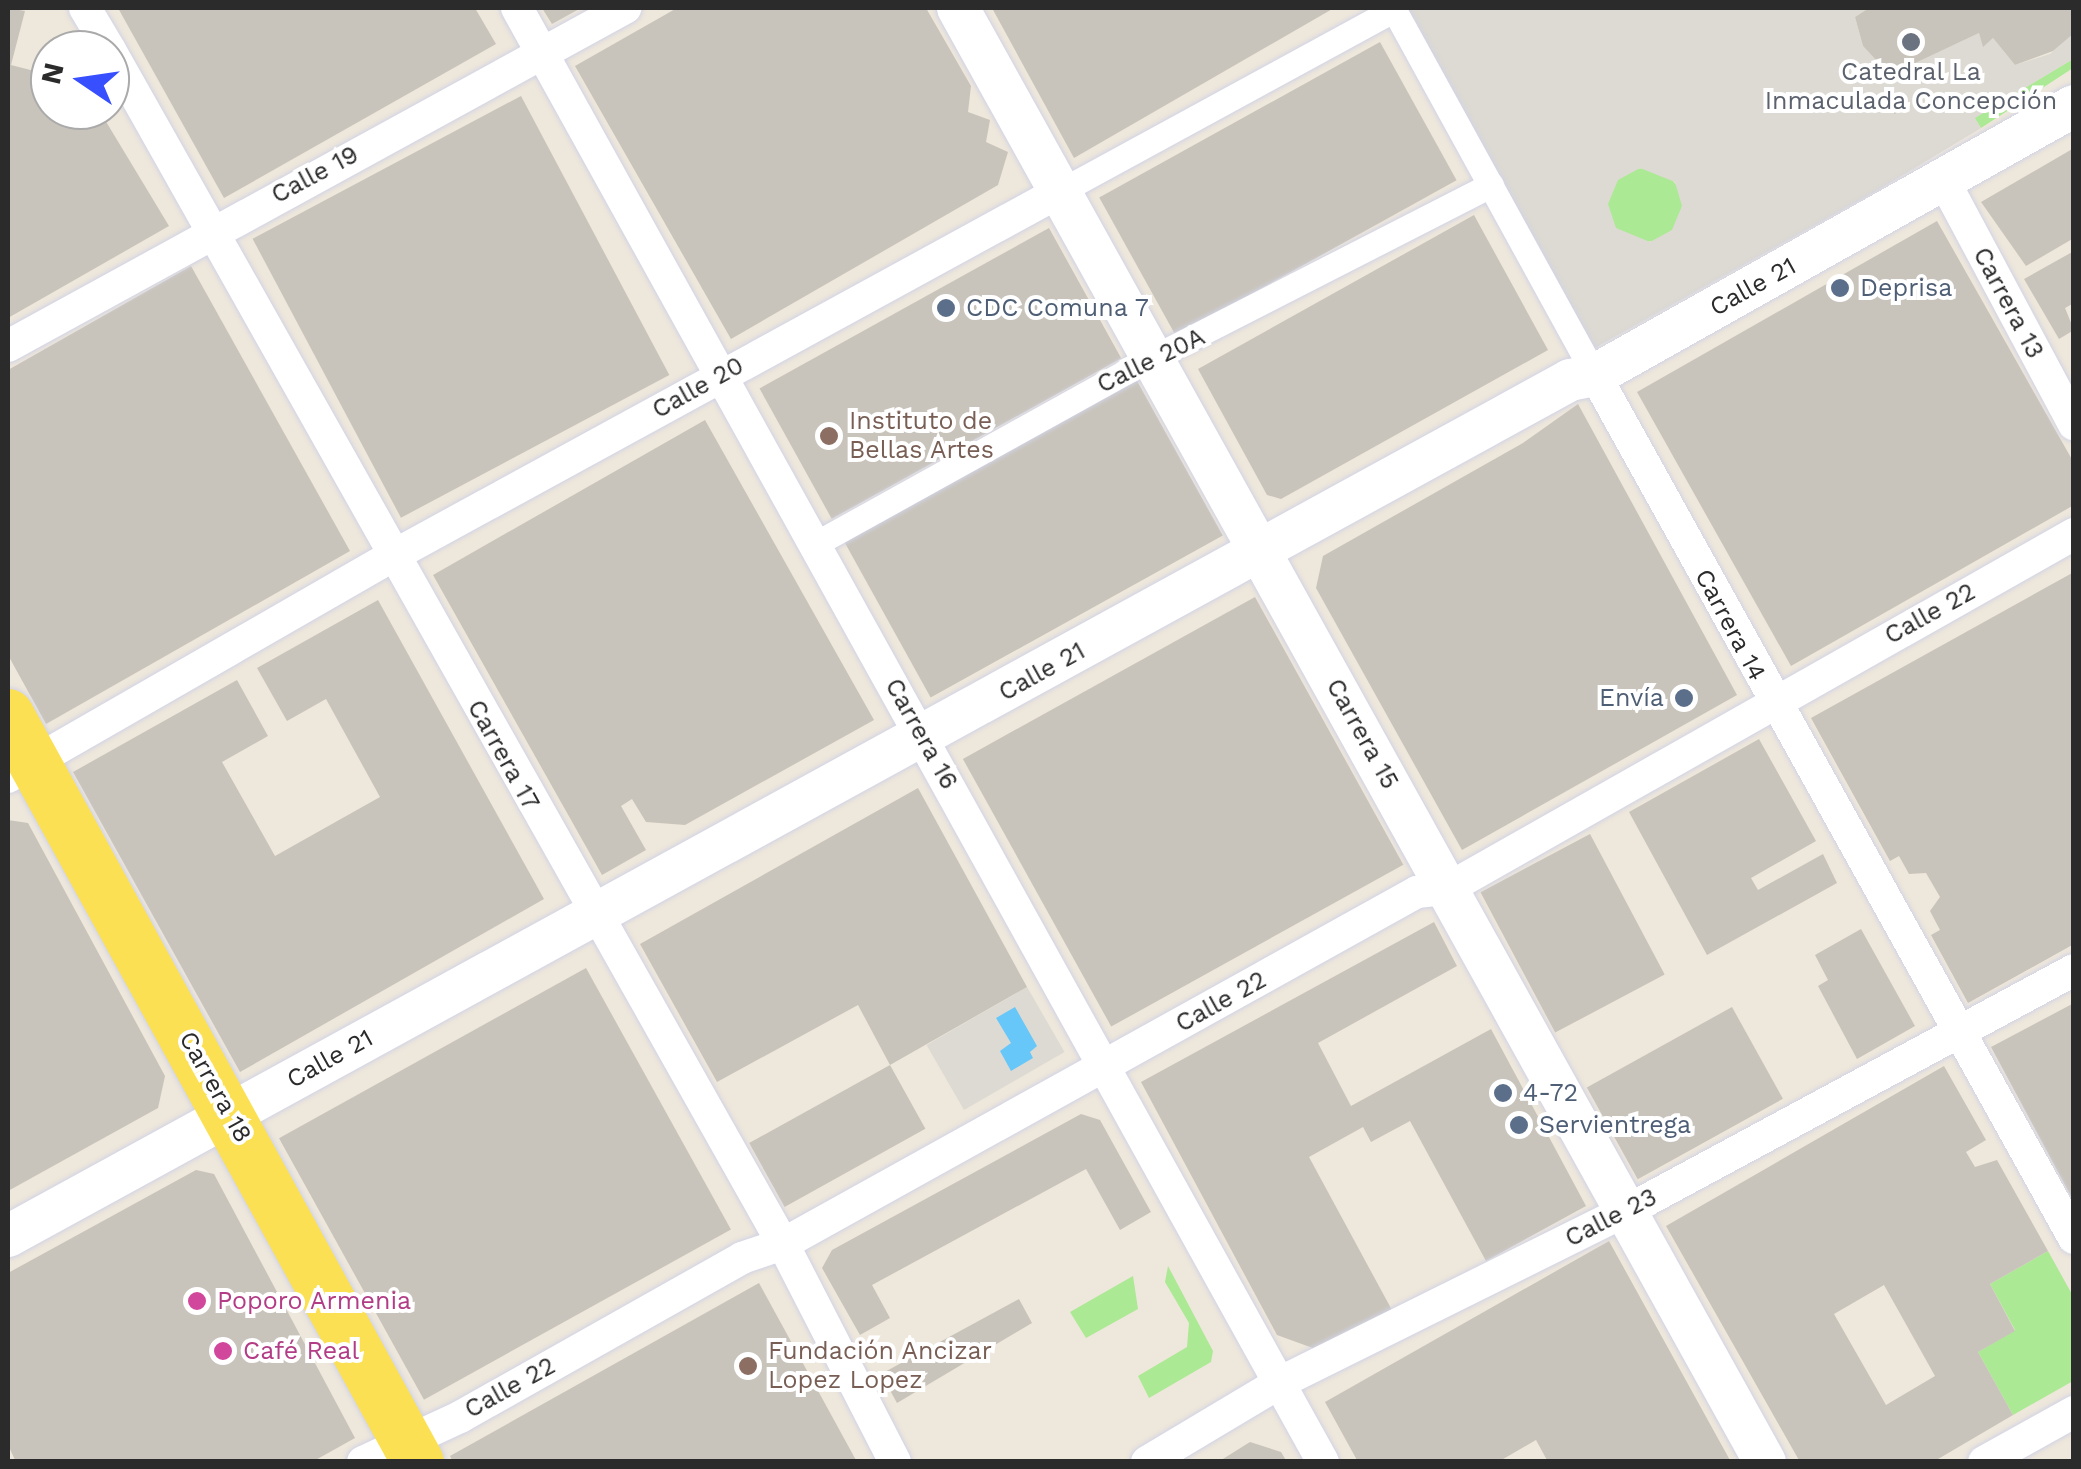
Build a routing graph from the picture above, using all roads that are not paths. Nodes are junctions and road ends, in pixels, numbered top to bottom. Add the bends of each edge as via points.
1 (86, 8) edge
2 (517, 8) edge
3 (625, 8) edge
4 (958, 8) edge
5 (1394, 8) edge
6 (99, 30) edge
7 (543, 53) junction
8 (130, 85) edge
9 (2074, 106) edge
10 (1944, 181) junction
11 (1491, 185) junction
12 (1059, 192) junction
13 (213, 230) junction
14 (8, 346) edge
15 (1153, 363) junction
16 (1595, 375) junction
17 (721, 376) junction
18 (2074, 424) edge
19 (2074, 534) edge
20 (815, 544) junction
21 (1262, 552) junction
22 (391, 557) junction
23 (1772, 702) junction
24 (8, 715) edge
25 (922, 737) junction
26 (20, 770) edge
27 (1447, 889) junction
28 (593, 914) junction
29 (2074, 970) edge
30 (1957, 1034) junction
31 (1106, 1065) junction
32 (230, 1115) junction
33 (1624, 1212) junction
34 (8, 1236) edge
35 (2074, 1238) edge
36 (782, 1244) junction
37 (1279, 1383) junction
38 (2074, 1412) edge
39 (396, 1454) edge
40 (894, 1462) edge
41 (1147, 1462) edge
42 (1323, 1462) edge
43 (1765, 1462) edge
44 (1984, 1462) edge

1 - 6 street, Carrera 17
2 - 7 street, Carrera 16
3 - 7 street, Calle 19
4 - 12 street, Carrera 15
5 - 11 street, Carrera 14
5 - 12 street, Calle 20
7 - 13 street, Calle 19
7 - 17 street, Carrera 16
8 - 13 street, Carrera 17
9 - 10 street, Calle 21
10 - 16 street, Calle 21
10 - 18 street, Carrera 13
11 - 15 street, Calle 20A
11 - 16 street, Carrera 14
12 - 15 street, Carrera 15
12 - 17 street, Calle 20
13 - 14 street, Calle 19
13 - 22 street, Carrera 17
15 - 20 street, Calle 20A
15 - 21 street, Carrera 15
16 - 21 street, Calle 21 via 1570,380
16 - 23 street, Carrera 14
17 - 20 street, Carrera 16
17 - 22 street, Calle 20
19 - 23 street, Calle 22
20 - 25 street, Carrera 16
21 - 25 street, Calle 21
21 - 27 street, Carrera 15
22 - 26 street, Calle 20
22 - 28 street, Carrera 17
23 - 27 street, Calle 22
23 - 30 street, Carrera 14
24 - 26 main road, Carrera 18
25 - 28 street, Calle 21
25 - 31 street, Carrera 16
26 - 32 main road, Carrera 18
27 - 31 street, Calle 22 via 1417,892
27 - 33 street, Carrera 15
28 - 32 street, Calle 21
28 - 36 street, Carrera 17
29 - 30 street, Calle 23
30 - 33 street, Calle 23
30 - 35 street, Carrera 14
31 - 36 street, Calle 22
31 - 37 street, Carrera 16
32 - 34 street, Calle 21
32 - 39 main road, Carrera 18
33 - 37 street, Calle 23
33 - 43 street, Carrera 15
36 - 39 street, Calle 22 via 742,1258
36 - 40 street, Carrera 17
37 - 41 street, Calle 23
37 - 42 street, Carrera 16
38 - 44 street

